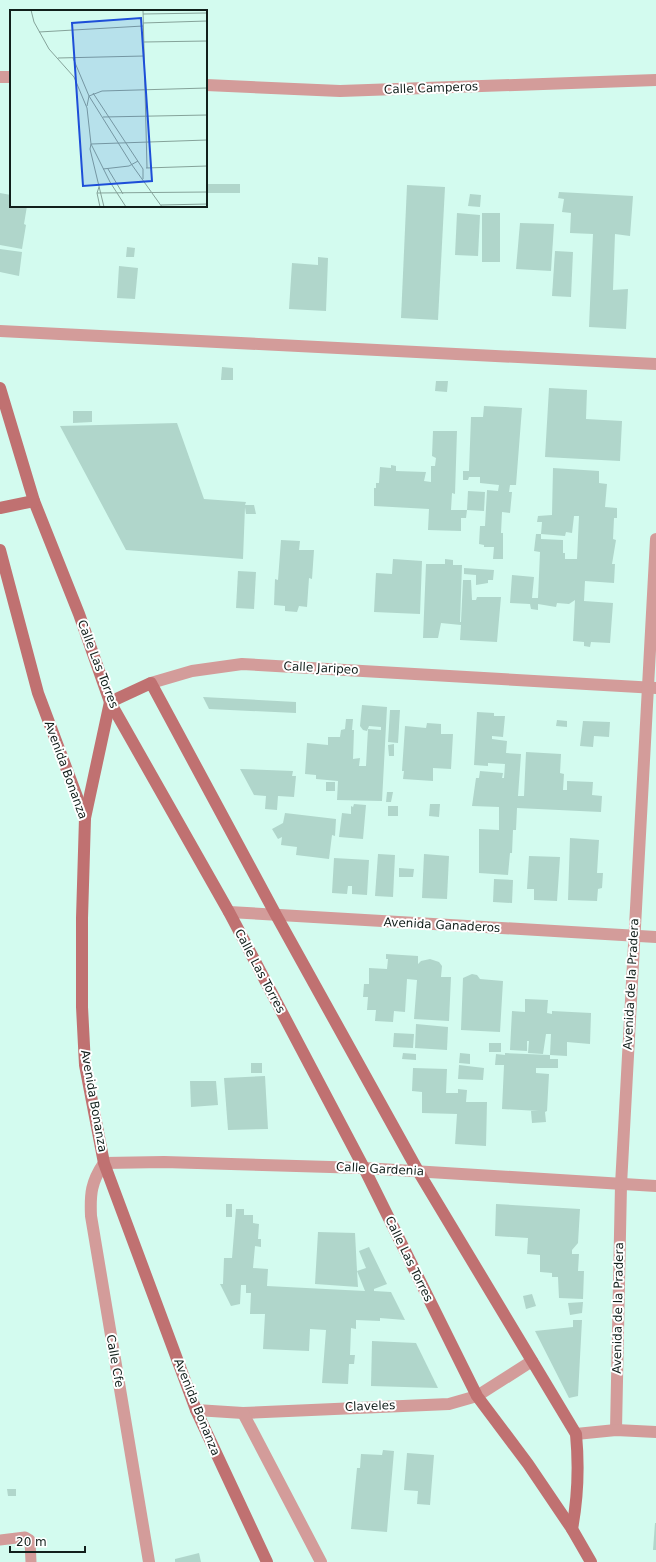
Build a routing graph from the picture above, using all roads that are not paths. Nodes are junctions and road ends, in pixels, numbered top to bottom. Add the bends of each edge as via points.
1 (656, 80) edge
2 (207, 85) edge
3 (0, 331) edge
4 (656, 364) edge
5 (0, 388) edge
6 (34, 501) junction
7 (0, 508) edge
8 (656, 539) edge
9 (0, 550) edge
10 (151, 683) junction
11 (652, 688) edge
12 (110, 702) junction
13 (85, 818) junction
14 (229, 912) junction
15 (276, 915) junction
16 (633, 936) junction
17 (656, 937) edge
18 (104, 1163) junction
19 (364, 1168) junction
20 (418, 1171) junction
21 (621, 1185) junction
22 (656, 1186) edge
23 (532, 1360) junction
24 (477, 1396) junction
25 (196, 1410) junction
26 (243, 1413) junction
27 (616, 1430) junction
28 (656, 1432) edge
29 (576, 1434) junction
30 (572, 1529) junction
31 (0, 1540) edge
32 (31, 1562) edge
33 (149, 1562) edge
34 (267, 1562) edge
35 (321, 1562) edge
36 (591, 1562) edge

1 - 2 street, Calle Camperos via 340,90
3 - 4 street
5 - 6 street, Calle Las Torres
6 - 7 street
6 - 12 street, Calle Las Torres via 79,614
8 - 11 street, Avenida de la Pradera
9 - 13 street, Avenida Bonanza via 38,693
10 - 11 street, Calle Jaripeo via 192,672 242,664
10 - 12 street, Calle Jaripeo
10 - 15 street
11 - 16 street, Avenida de la Pradera
12 - 13 street
12 - 14 street, Calle Las Torres
13 - 18 street, Avenida Bonanza via 82,1007 85,1065
14 - 15 street, Avenida Ganaderos
14 - 19 street, Calle Las Torres
15 - 16 street, Avenida Ganaderos
15 - 20 street
16 - 17 street, Avenida Ganaderos
16 - 21 street, Avenida de la Pradera
18 - 19 street, Calle Gardenia via 164,1162
18 - 25 street, Avenida Bonanza
18 - 33 street, Calle Cfe via 95,1176 90,1199 91,1216
19 - 20 street, Calle Gardenia
19 - 24 street, Calle Las Torres
20 - 21 street, Calle Gardenia
20 - 23 street
21 - 22 street, Calle Gardenia
21 - 27 street, Avenida de la Pradera
23 - 24 street, Claveles
23 - 29 street
24 - 26 street, Claveles via 450,1404
24 - 30 street, Calle Las Torres
25 - 26 street, Claveles
25 - 34 street, Avenida Bonanza
26 - 35 street
27 - 28 street
27 - 29 street
29 - 30 street via 579,1466
30 - 36 street, Calle Las Torres
31 - 32 lane via 25,1537 30,1540

